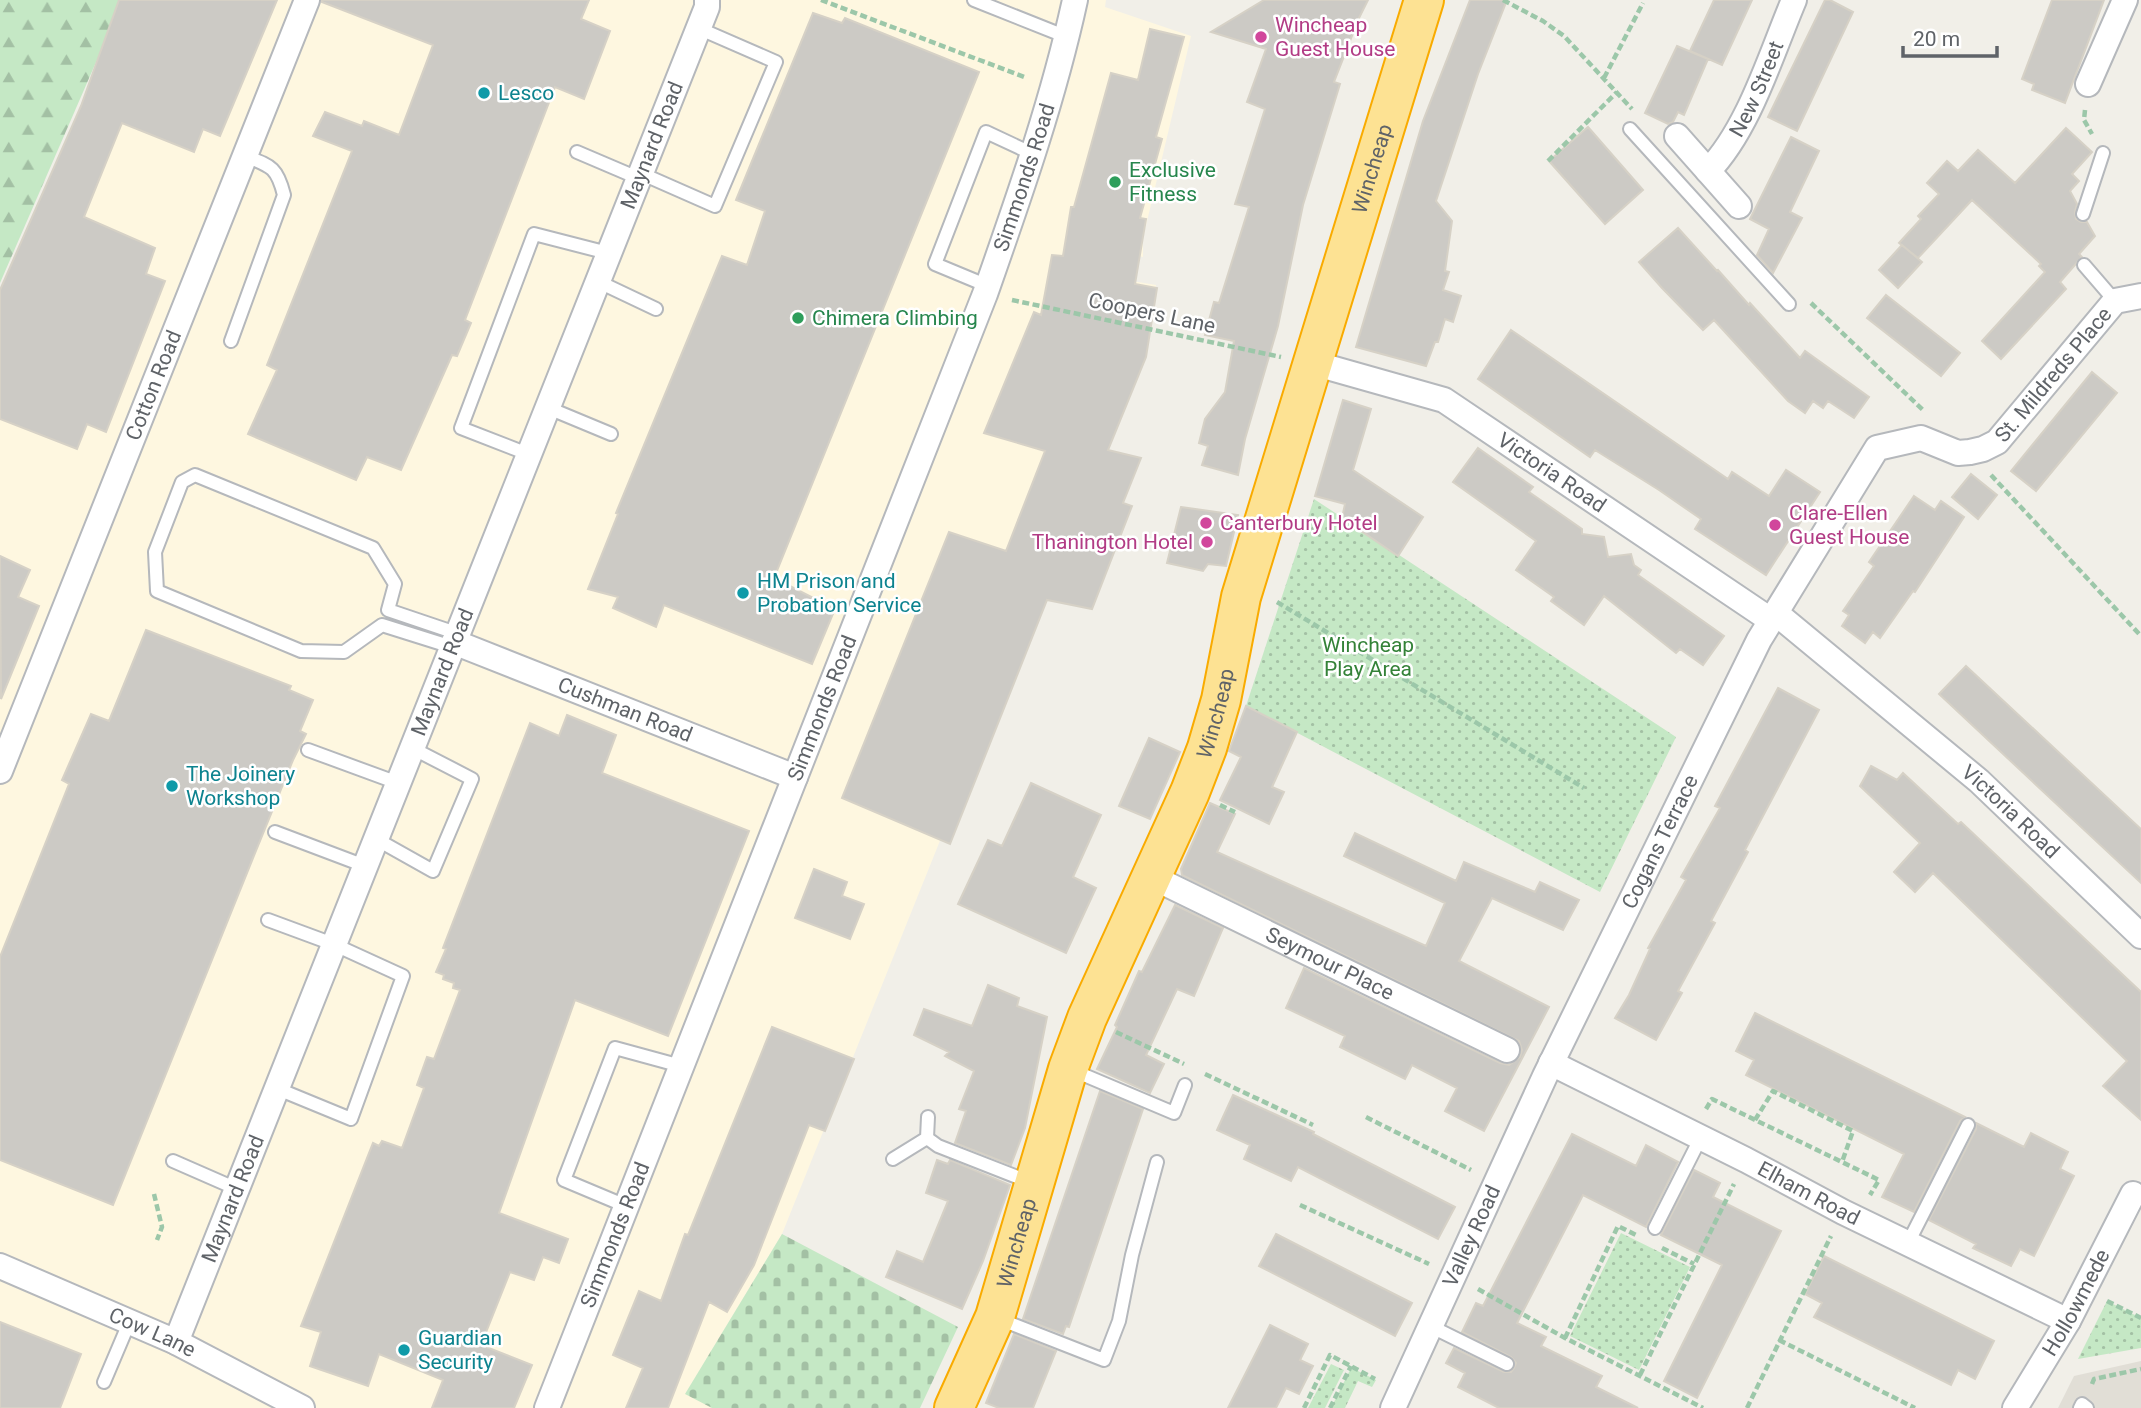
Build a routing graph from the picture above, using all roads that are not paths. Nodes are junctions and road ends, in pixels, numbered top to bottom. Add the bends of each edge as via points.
1 (307, 0) edge
2 (707, 0) edge
3 (974, 0) edge
4 (1075, 0) edge
5 (1424, 0) edge
6 (1794, 0) edge
7 (2125, 0) edge
8 (698, 28) junction
9 (1067, 37) junction
10 (2088, 84) dead end
11 (1630, 129) dead end
12 (1677, 135) dead end
13 (577, 152) dead end
14 (2103, 153) dead end
15 (1033, 154) junction
16 (245, 156) junction
17 (1708, 171) junction
18 (639, 175) junction
19 (1688, 191) junction
20 (1739, 206) dead end
21 (2083, 214) dead end
22 (608, 253) junction
23 (2084, 265) dead end
24 (597, 281) junction
25 (986, 290) junction
26 (2141, 296) edge
27 (2115, 301) junction
28 (1789, 304) dead end
29 (656, 309) dead end
30 (231, 341) dead end
31 (1313, 363) junction
32 (546, 407) junction
33 (611, 434) dead end
34 (528, 454) junction
35 (1774, 617) junction
36 (454, 641) junction
37 (412, 748) junction
38 (308, 750) dead end
39 (0, 771) edge
40 (795, 777) junction
41 (398, 783) junction
42 (275, 832) dead end
43 (376, 839) junction
44 (366, 866) junction
45 (1150, 876) junction
46 (268, 919) dead end
47 (2141, 936) edge
48 (333, 944) junction
49 (1507, 1050) dead end
50 (1551, 1063) junction
51 (681, 1066) junction
52 (1068, 1069) junction
53 (1185, 1085) dead end
54 (278, 1089) junction
55 (928, 1118) dead end
56 (1968, 1125) dead end
57 (1697, 1137) junction
58 (927, 1138) junction
59 (893, 1158) dead end
60 (173, 1161) dead end
61 (1157, 1162) dead end
62 (1035, 1184) junction
63 (237, 1189) junction
64 (2133, 1194) dead end
65 (626, 1206) junction
66 (1655, 1228) dead end
67 (1908, 1243) junction
68 (0, 1266) edge
69 (995, 1317) junction
70 (2068, 1321) junction
71 (129, 1323) junction
72 (1432, 1327) junction
73 (176, 1342) junction
74 (1507, 1364) dead end
75 (104, 1382) dead end
76 (1397, 1400) edge
77 (302, 1408) edge
78 (547, 1408) edge
79 (954, 1408) edge
80 (2015, 1408) edge

1 - 16 street, Cotton Road
2 - 8 street, Maynard Road
3 - 9 lane
4 - 9 street, Simmonds Road
5 - 31 highway, Wincheap
6 - 17 street, New Street via 1746,114 1724,155
7 - 10 street
8 - 18 street, Maynard Road
8 - 18 lane via 776,62 715,206
9 - 15 street, Simmonds Road
11 - 19 lane
12 - 17 street
13 - 18 lane
14 - 21 lane
15 - 25 street, Simmonds Road
15 - 25 lane via 986,132 935,264
16 - 30 lane via 269,165 279,175 284,195
16 - 39 street, Cotton Road
17 - 19 lane
17 - 20 street
18 - 22 street, Maynard Road
19 - 28 lane
22 - 24 street, Maynard Road
22 - 34 lane via 534,234 461,428
23 - 27 lane
24 - 29 lane
24 - 32 street, Maynard Road
25 - 40 street, Simmonds Road
26 - 27 street, St. Mildreds Place
27 - 35 street, St. Mildreds Place via 1997,442 1958,453 1921,438 1877,448
31 - 35 street, Victoria Road via 1444,400
31 - 45 highway, Wincheap via 1241,597 1207,748
32 - 33 lane
32 - 34 street, Maynard Road
34 - 36 street, Maynard Road
35 - 47 street, Victoria Road via 1979,781
35 - 50 street, Cogans Terrace
36 - 36 lane via 432,624 388,610 395,584 373,548 195,475 182,482 155,552 157,591 301,651 344,652 382,625
36 - 37 street, Maynard Road
36 - 40 street, Cushman Road
37 - 41 street, Maynard Road
37 - 43 lane via 472,779 433,871
38 - 41 lane
40 - 51 street, Simmonds Road
41 - 43 street, Maynard Road
42 - 44 lane
43 - 44 street, Maynard Road
44 - 48 street, Maynard Road
45 - 49 street, Seymour Place
45 - 52 highway, Wincheap
46 - 48 lane
48 - 54 street, Maynard Road
48 - 54 lane via 404,975 351,1118
50 - 57 street, Elham Road
50 - 72 street, Valley Road
51 - 65 street, Simmonds Road
51 - 65 lane via 615,1048 564,1180
52 - 53 lane via 1174,1113
52 - 62 highway, Wincheap
54 - 63 street, Maynard Road
55 - 58 lane
56 - 67 lane
57 - 66 lane
57 - 67 street, Elham Road
58 - 59 lane
58 - 62 lane
60 - 63 lane
61 - 69 lane via 1119,1321 1104,1360
62 - 69 highway, Wincheap
63 - 73 street, Maynard Road
64 - 70 street, Hollowmede
65 - 78 street, Simmonds Road
67 - 70 street, Elham Road
68 - 71 street, Cow Lane
69 - 79 highway, Wincheap
70 - 80 street, Hollowmede
71 - 73 street, Cow Lane
71 - 75 lane
72 - 74 lane
72 - 76 street, Valley Road
73 - 77 street, Cow Lane

